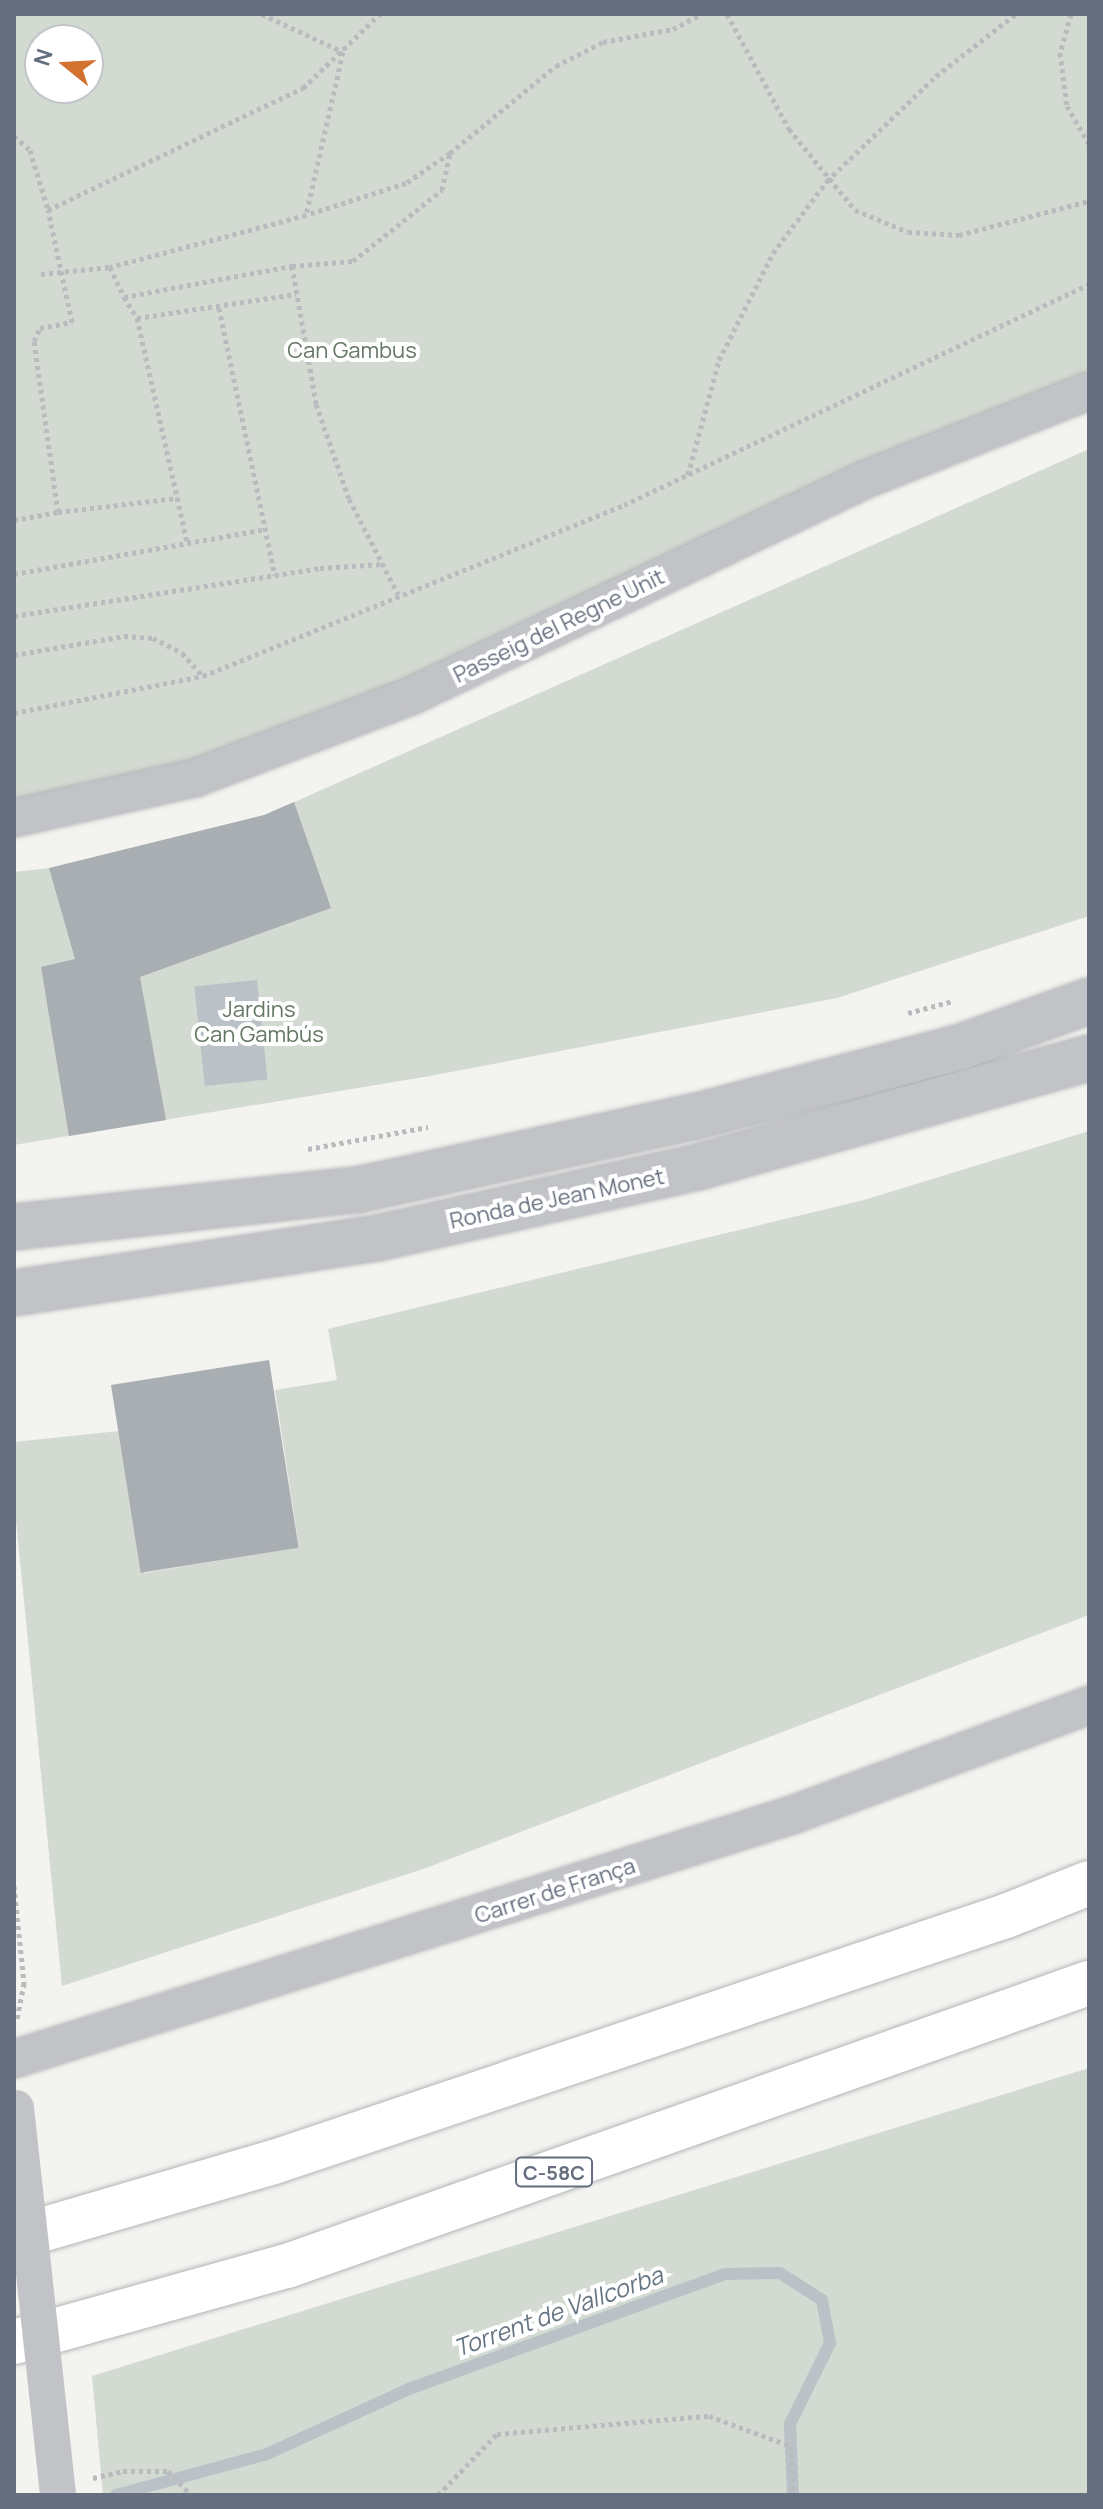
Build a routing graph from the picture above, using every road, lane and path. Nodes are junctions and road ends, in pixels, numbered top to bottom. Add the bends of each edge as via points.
1 (262, 14) edge
2 (380, 14) edge
3 (701, 14) edge
4 (727, 14) edge
5 (1016, 14) edge
6 (1071, 14) edge
7 (343, 52) junction
8 (14, 136) edge
9 (1089, 144) edge
10 (450, 153) junction
11 (827, 181) junction
12 (1089, 201) edge
13 (48, 210) junction
14 (306, 215) junction
15 (292, 266) junction
16 (110, 267) junction
17 (64, 272) junction
18 (41, 274) dead end
19 (1089, 284) edge
20 (296, 294) junction
21 (124, 297) junction
22 (219, 308) junction
23 (137, 318) junction
24 (1089, 391) edge
25 (688, 475) junction
26 (178, 498) junction
27 (58, 512) junction
28 (14, 520) edge
29 (267, 529) junction
30 (187, 541) junction
31 (383, 564) junction
32 (14, 574) edge
33 (275, 575) junction
34 (398, 594) junction
35 (14, 616) edge
36 (14, 655) edge
37 (203, 676) junction
38 (14, 713) edge
39 (14, 818) edge
40 (964, 997) dead end
41 (1089, 1001) edge
42 (897, 1016) dead end
43 (1089, 1058) edge
44 (441, 1125) dead end
45 (295, 1151) dead end
46 (14, 1227) edge
47 (14, 1293) edge
48 (1089, 1705) edge
49 (1089, 1883) edge
50 (14, 1886) edge
51 (1089, 1983) edge
52 (17, 2023) dead end
53 (14, 2059) edge
54 (15, 2102) edge
55 (14, 2238) edge
56 (14, 2342) edge
57 (69, 2488) edge
58 (191, 2495) edge
59 (438, 2495) edge
60 (793, 2495) edge

1 - 7 path
2 - 7 path
3 - 10 path via 673,29 603,42 556,66
4 - 11 path via 789,129
5 - 11 path via 936,76
6 - 9 path via 1060,53 1067,106
7 - 13 path via 303,88
7 - 14 path
8 - 13 path via 30,150
10 - 14 path via 406,183
10 - 15 path via 442,190 353,261
11 - 12 path via 855,210 908,232 959,235
11 - 25 path via 773,253 719,360
13 - 17 path
14 - 16 path
15 - 20 path
15 - 21 path
16 - 17 path
16 - 21 path
17 - 18 path
17 - 27 path via 72,322 40,328 34,341
19 - 25 path
20 - 22 path
20 - 31 path via 316,404 349,499
21 - 23 path
22 - 23 path
22 - 29 path
23 - 26 path
24 - 39 street, Passeig del Regne Unit via 864,480 411,696 195,778
25 - 34 path
26 - 27 path
26 - 30 path
27 - 28 path
29 - 30 path
29 - 33 path
30 - 32 path
31 - 33 path
31 - 34 path
33 - 35 path
34 - 37 path
36 - 37 path via 124,636 153,638 182,653
37 - 38 path
40 - 42 path
41 - 46 street via 961,1047 693,1117 357,1190
43 - 47 street, Ronda de Jean Monet via 702,1166 393,1235
44 - 45 path
48 - 53 street, Carrer de França via 792,1815
49 - 55 highway via 1006,1916 274,2162
50 - 52 path via 24,1983
51 - 56 highway, C-58C via 287,2266
54 - 57 street, bridge
57 - 58 path via 123,2471 168,2471
59 - 60 path via 497,2434 709,2416 791,2446

